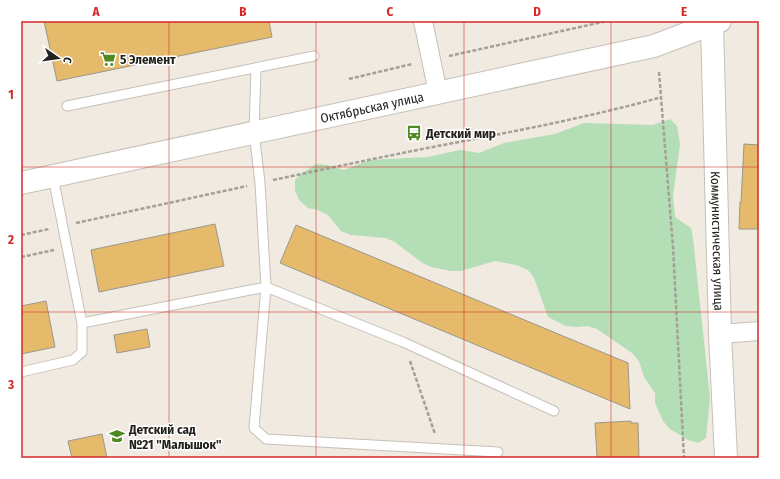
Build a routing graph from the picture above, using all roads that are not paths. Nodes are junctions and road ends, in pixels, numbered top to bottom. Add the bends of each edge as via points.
1 (423, 21) edge
2 (716, 22) edge
3 (314, 56) dead end
4 (256, 68) junction
5 (438, 93) junction
6 (67, 106) dead end
7 (254, 132) junction
8 (53, 177) junction
9 (21, 183) edge
10 (266, 287) junction
11 (82, 322) junction
12 (759, 331) edge
13 (720, 334) junction
14 (21, 372) edge
15 (554, 411) dead end
16 (498, 452) dead end
17 (726, 458) edge

1 - 5 street
2 - 5 street, Октябрьская улица via 654,46
2 - 13 street, Коммунистическая улица
3 - 4 lane
4 - 6 lane
4 - 7 lane
5 - 7 street, Октябрьская улица
7 - 8 street, Октябрьская улица
7 - 10 lane via 260,183
8 - 9 street, Октябрьская улица
8 - 11 lane
10 - 11 lane
10 - 15 lane via 403,342
10 - 16 lane via 254,428 266,439
11 - 14 lane via 82,352 73,360
12 - 13 street
13 - 17 street, Коммунистическая улица

